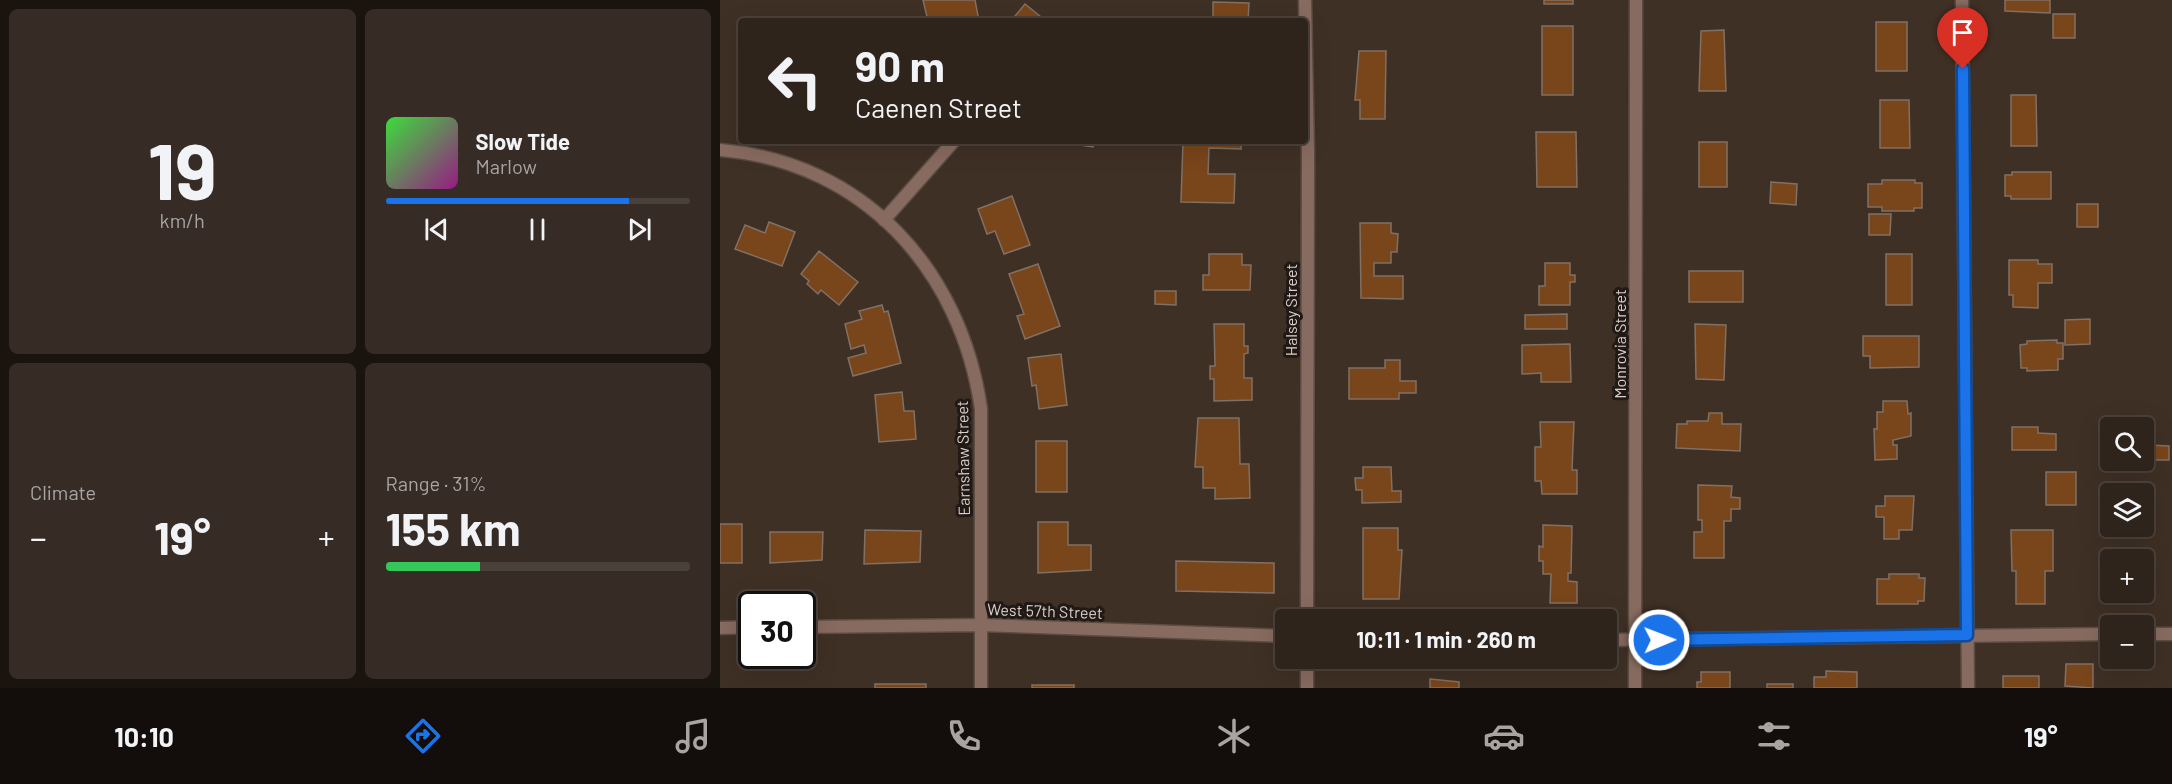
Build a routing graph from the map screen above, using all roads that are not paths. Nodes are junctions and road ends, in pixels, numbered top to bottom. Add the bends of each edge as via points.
1 (1305, 0) edge
2 (1636, 0) edge
3 (1962, 0) edge
4 (1305, 18) edge
5 (951, 144) edge
6 (1308, 144) edge
7 (720, 150) edge
8 (884, 220) junction
9 (1307, 609) edge
10 (980, 625) junction
11 (738, 627) edge
12 (816, 627) edge
13 (720, 628) edge
14 (2100, 634) edge
15 (2154, 634) edge
16 (2172, 634) edge
17 (1967, 635) junction
18 (1275, 636) edge
19 (1617, 640) edge
20 (1635, 640) junction
21 (1307, 669) edge
22 (981, 688) edge
23 (1307, 688) edge
24 (1635, 688) edge
25 (1968, 688) edge

1 - 4 street, Halsey Street
2 - 20 street, Monrovia Street
3 - 17 street
5 - 8 street
6 - 9 street, Halsey Street
7 - 8 street, Earnshaw Street via 775,160 816,175 849,193
8 - 10 street, Earnshaw Street via 907,241 948,298 976,375 981,409
10 - 12 street, West 57th Street
10 - 18 street, West 57th Street
10 - 22 street, Earnshaw Street
11 - 13 street
14 - 17 street
15 - 16 street
17 - 20 street
17 - 25 street
19 - 20 street
20 - 24 street, Monrovia Street
21 - 23 street

